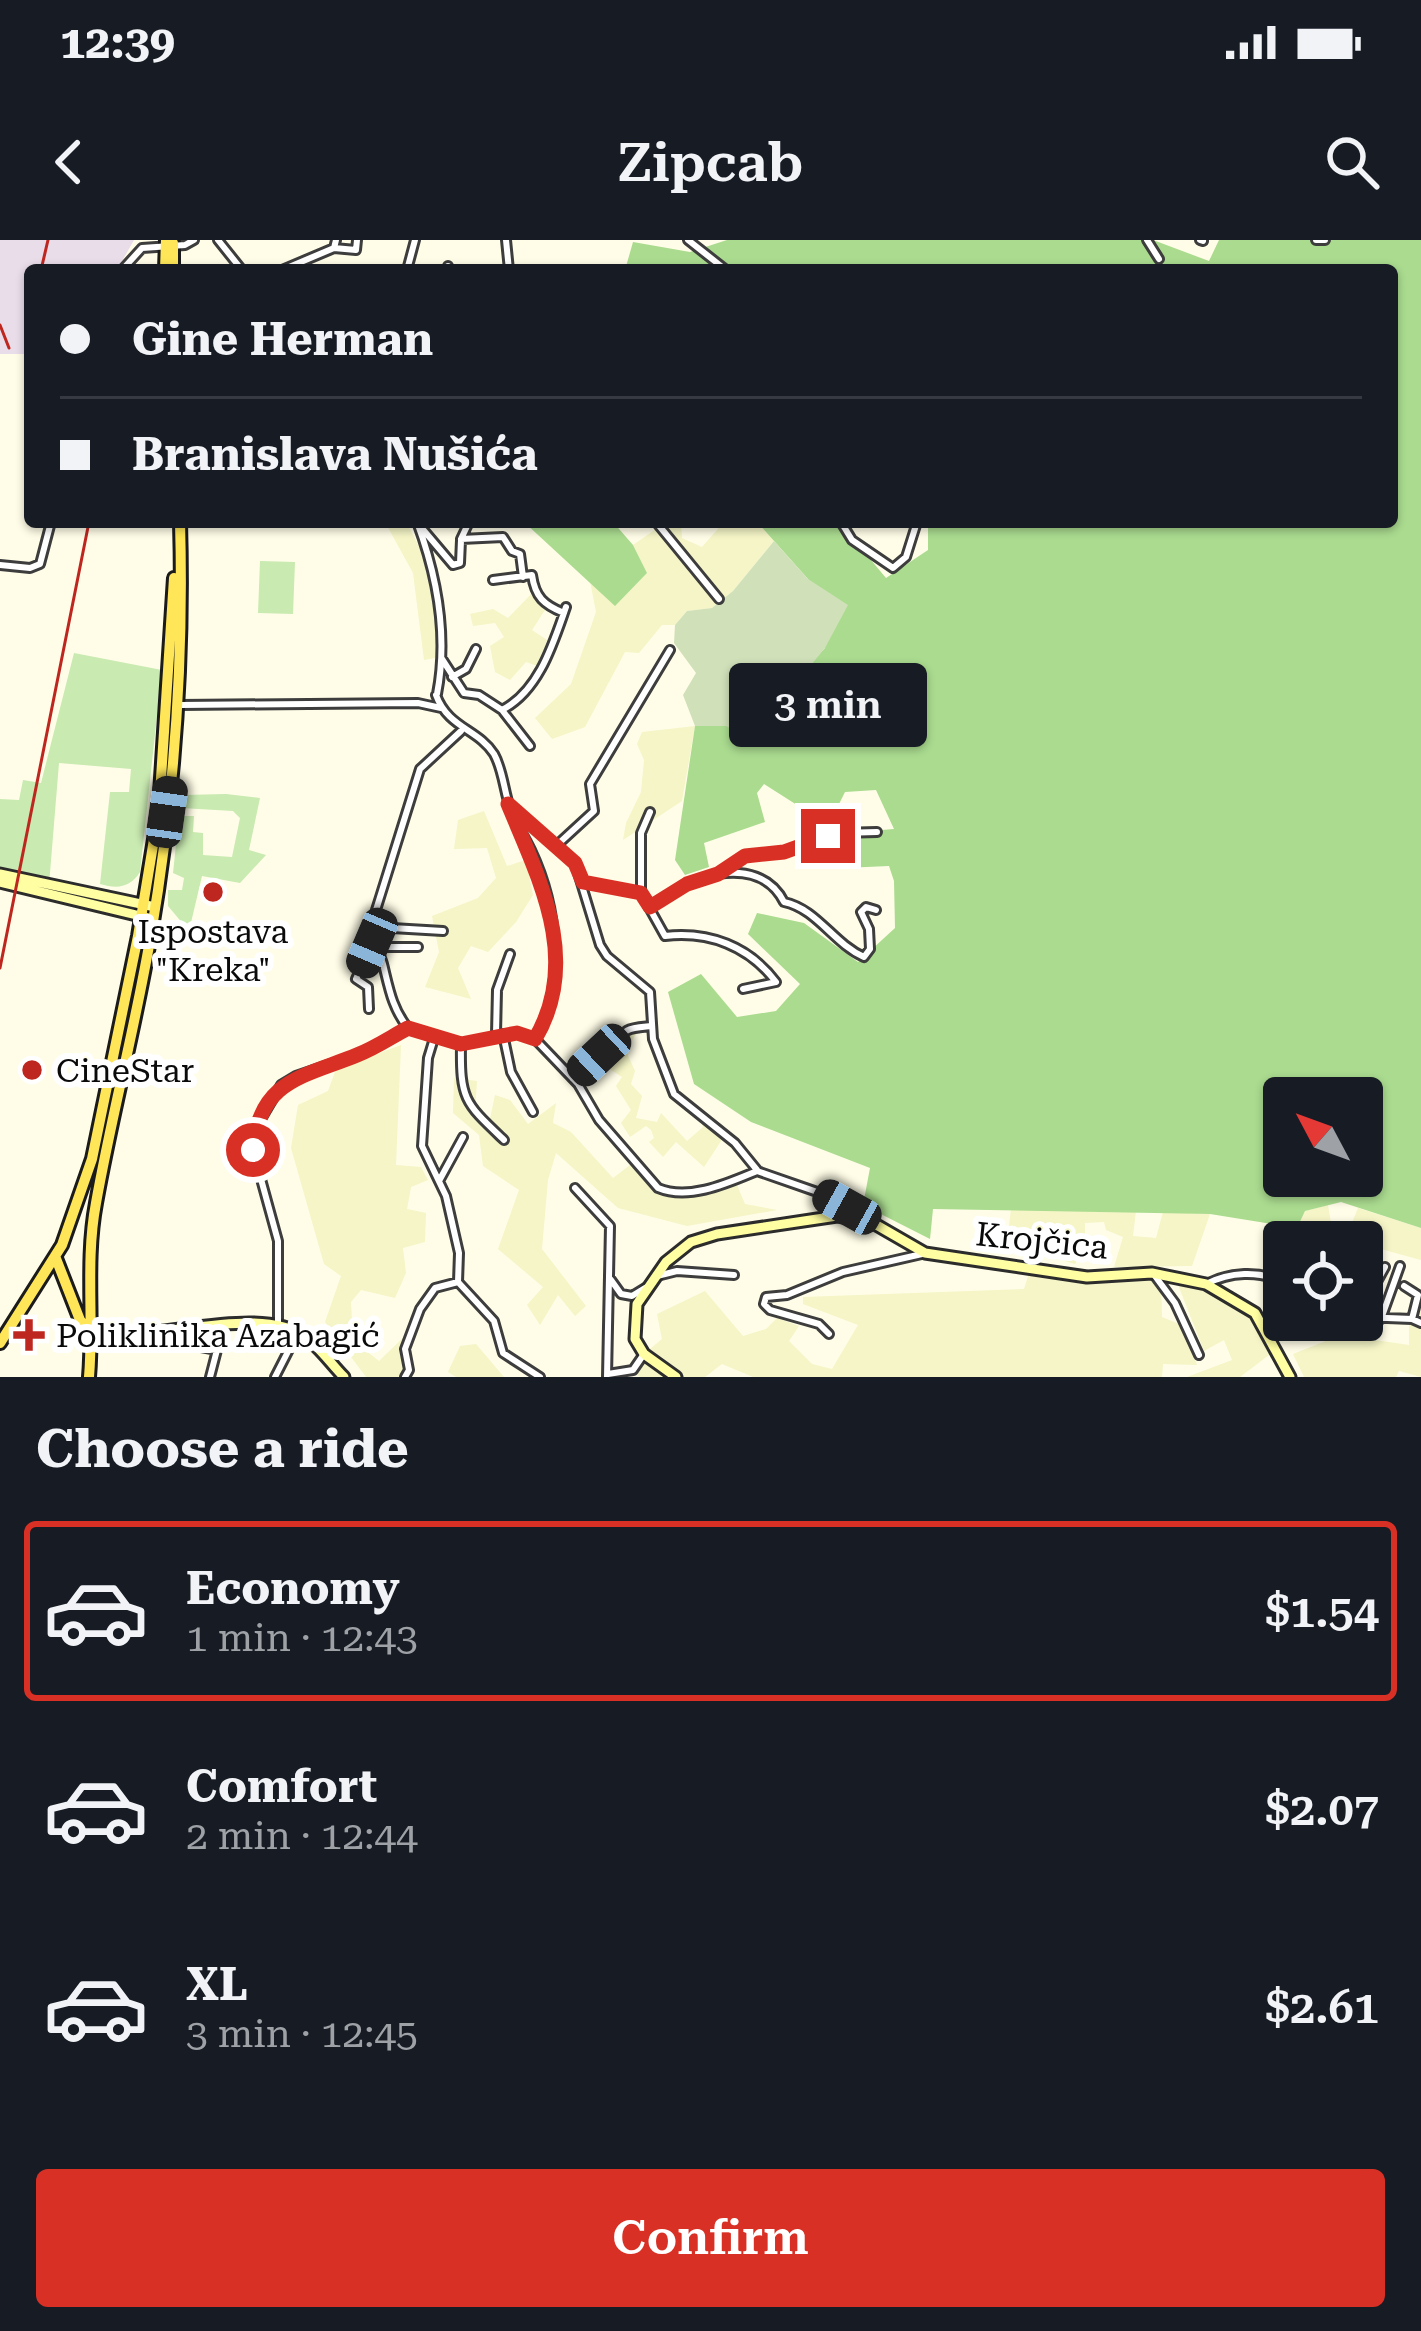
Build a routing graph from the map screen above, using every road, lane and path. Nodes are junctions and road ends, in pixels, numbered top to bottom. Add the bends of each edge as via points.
1 (194, 240) edge
2 (218, 240) edge
3 (357, 240) edge
4 (688, 240) edge
5 (1147, 240) edge
6 (1316, 240) edge
7 (1325, 240) edge
8 (170, 243) edge
9 (335, 244) edge
10 (1159, 259) dead end
11 (127, 264) edge
12 (237, 264) edge
13 (293, 264) edge
14 (718, 264) edge
15 (49, 528) edge
16 (177, 528) edge
17 (177, 528) edge
18 (419, 528) edge
19 (422, 528) edge
20 (466, 528) edge
21 (661, 528) edge
22 (846, 528) edge
23 (915, 528) edge
24 (461, 539) junction
25 (0, 565) edge
26 (523, 577) junction
27 (493, 580) dead end
28 (719, 598) dead end
29 (476, 649) dead end
30 (670, 650) dead end
31 (442, 659) junction
32 (452, 677) junction
33 (436, 695) junction
34 (426, 704) junction
35 (176, 706) junction
36 (441, 708) junction
37 (502, 710) junction
38 (462, 730) junction
39 (530, 746) dead end
40 (508, 804) junction
41 (650, 812) dead end
42 (877, 832) dead end
43 (557, 845) junction
44 (718, 874) junction
45 (4, 879) edge
46 (583, 882) junction
47 (641, 893) junction
48 (650, 907) junction
49 (876, 910) dead end
50 (148, 911) junction
51 (372, 920) junction
52 (443, 932) dead end
53 (374, 945) junction
54 (418, 947) dead end
55 (510, 954) dead end
56 (742, 989) dead end
57 (369, 1009) dead end
58 (651, 1026) junction
59 (408, 1028) junction
60 (499, 1034) junction
61 (435, 1035) junction
62 (535, 1039) junction
63 (461, 1044) junction
64 (616, 1048) dead end
65 (603, 1051) dead end
66 (573, 1079) junction
67 (533, 1112) dead end
68 (463, 1137) dead end
69 (504, 1140) dead end
70 (757, 1171) junction
71 (439, 1180) junction
72 (575, 1188) dead end
73 (850, 1217) junction
74 (58, 1251) junction
75 (925, 1253) junction
76 (88, 1255) junction
77 (1400, 1266) dead end
78 (1385, 1267) dead end
79 (1383, 1271) edge
80 (1152, 1274) junction
81 (734, 1275) dead end
82 (1263, 1275) edge
83 (609, 1276) junction
84 (654, 1277) junction
85 (458, 1282) junction
86 (1206, 1285) junction
87 (1404, 1286) dead end
88 (645, 1288) junction
89 (1383, 1316) edge
90 (1383, 1319) edge
91 (1412, 1319) junction
92 (278, 1323) junction
93 (1421, 1323) edge
94 (298, 1332) junction
95 (90, 1333) junction
96 (140, 1334) junction
97 (829, 1334) dead end
98 (0, 1342) edge
99 (644, 1354) junction
100 (1199, 1355) dead end
101 (608, 1376) edge
102 (88, 1377) edge
103 (210, 1377) edge
104 (275, 1377) edge
105 (344, 1377) edge
106 (405, 1377) edge
107 (540, 1377) edge
108 (676, 1377) edge
109 (1290, 1377) edge

1 - 8 street
2 - 12 street
3 - 9 street via 356,250
4 - 14 street
5 - 10 street
6 - 7 street
8 - 11 street via 142,248
9 - 13 street
15 - 25 street via 40,564
16 - 35 main road
17 - 50 main road
18 - 31 street via 435,572
19 - 24 street via 453,565
20 - 24 street
21 - 28 street
22 - 23 street via 893,568 903,563
24 - 26 street via 503,537 520,554
26 - 27 street
26 - 37 street via 532,575 547,606 565,610 540,673
29 - 32 street
30 - 43 street via 590,784 594,811
31 - 32 street
31 - 33 street
32 - 37 street via 464,693
33 - 34 street
33 - 36 street
34 - 35 street
34 - 36 street
35 - 50 main road via 171,787
36 - 38 street
37 - 39 street
38 - 40 street via 494,754
38 - 51 street via 420,769
40 - 43 street
40 - 62 street via 550,904 555,971
41 - 47 street via 641,833
42 - 44 street via 745,856
43 - 46 street
44 - 48 street
44 - 49 street via 745,872 772,884 784,902 804,907 864,957 869,929 861,912
45 - 50 main road
46 - 47 street
46 - 58 street via 607,956 653,997
47 - 48 street
48 - 56 street via 665,936 729,944 776,982
50 - 74 main road via 89,1173
50 - 76 main road
51 - 52 street
51 - 53 street
53 - 54 street
53 - 57 street via 356,980 368,987
53 - 59 street
55 - 60 street via 497,990
58 - 64 street via 627,1028
58 - 70 street via 674,1094
59 - 61 street
59 - 92 street via 281,1085 254,1131 278,1241
60 - 62 street
60 - 63 street
60 - 67 street
61 - 63 street
61 - 71 street via 421,1130
62 - 66 street
63 - 69 street via 468,1106
65 - 66 street
66 - 70 street via 616,1141 667,1192
68 - 71 street
70 - 73 street via 823,1194
71 - 85 street via 459,1253
72 - 83 street via 610,1226
73 - 75 main road, Krojčica
73 - 84 main road, Krojčica via 691,1242
74 - 76 main road via 76,1245
74 - 95 main road
74 - 98 main road
75 - 80 main road, Krojčica via 1087,1277
75 - 97 street, Krojčica via 766,1298 770,1310
76 - 95 main road
77 - 89 street
78 - 79 street
80 - 86 main road, Krojčica
80 - 100 street, Krojčica
81 - 84 street
82 - 86 street, Krojčica via 1227,1273
83 - 88 street via 621,1294
83 - 101 street
84 - 88 main road, Krojčica
85 - 106 street via 435,1288 420,1309 405,1349
85 - 107 street via 494,1322 503,1353
86 - 109 main road, Krojčica via 1256,1313
87 - 91 street via 1418,1295
88 - 99 main road via 635,1339
90 - 91 street
91 - 93 street
92 - 94 main road
92 - 96 main road
94 - 104 street
94 - 105 main road
95 - 96 main road
95 - 102 main road
96 - 103 street via 218,1350
99 - 101 street via 633,1370
99 - 108 main road

